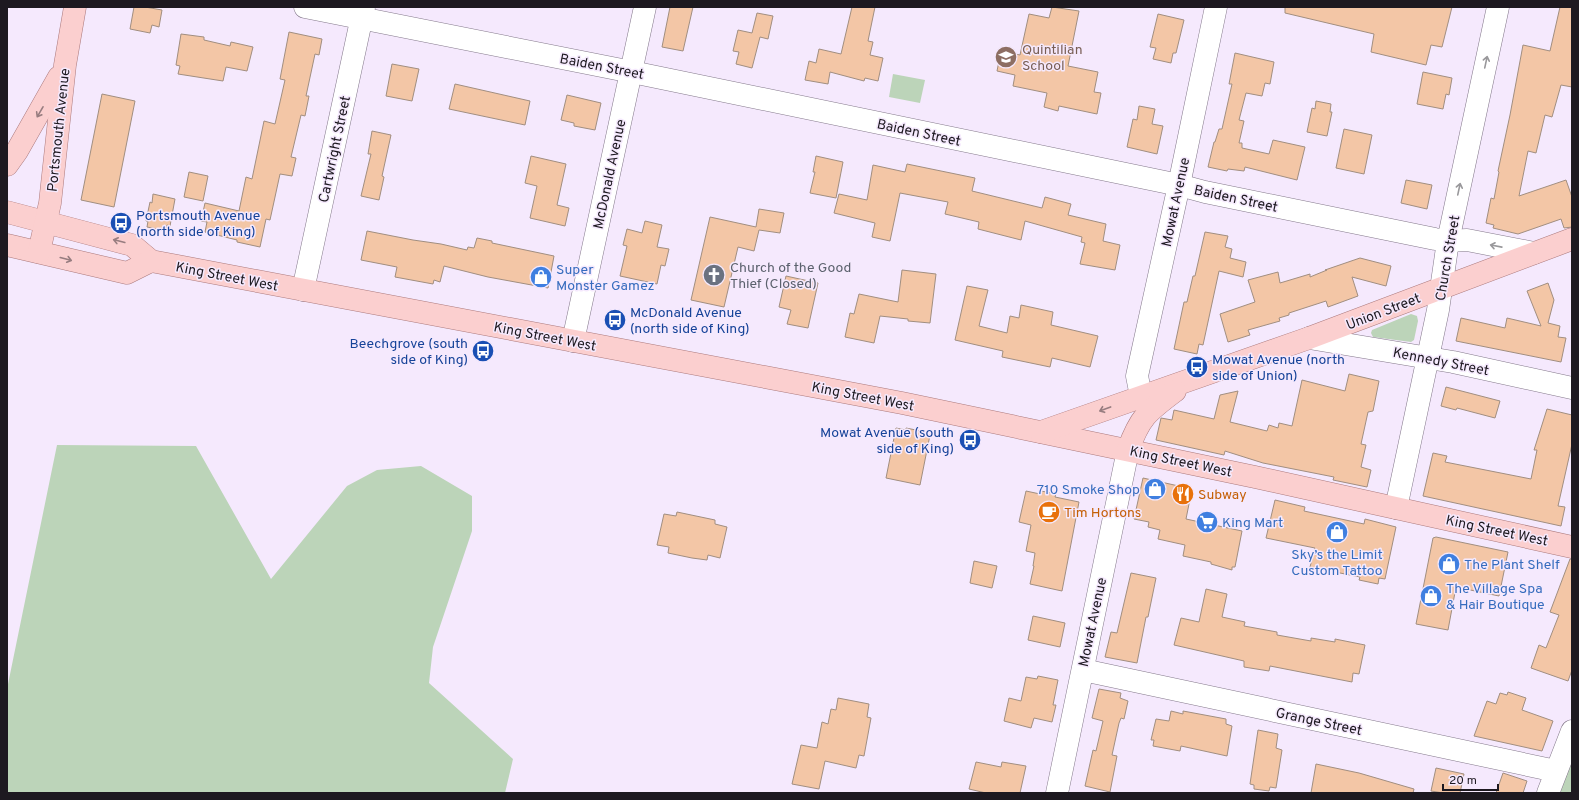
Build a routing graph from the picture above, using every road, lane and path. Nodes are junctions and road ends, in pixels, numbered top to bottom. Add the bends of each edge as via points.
1 (75, 7) edge
2 (305, 7) edge
3 (645, 7) edge
4 (1216, 7) edge
5 (1498, 7) edge
6 (362, 13) edge
7 (65, 65) junction
8 (632, 72) junction
9 (7, 165) edge
10 (1179, 185) junction
11 (7, 212) edge
12 (45, 222) junction
13 (1572, 239) edge
14 (1448, 241) junction
15 (7, 245) edge
16 (39, 252) junction
17 (1534, 253) junction
18 (151, 261) junction
19 (1441, 289) junction
20 (303, 290) junction
21 (1310, 338) junction
22 (573, 341) junction
23 (1428, 358) junction
24 (1192, 379) junction
25 (1572, 388) edge
26 (1141, 396) junction
27 (1040, 432) junction
28 (1128, 450) junction
29 (1396, 508) junction
30 (1572, 547) edge
31 (1083, 670) junction
32 (1572, 731) edge
33 (1556, 771) junction
34 (1057, 793) edge
35 (1548, 793) edge

1 - 7 main road, Portsmouth Avenue
2 - 6 street, Baiden Street
3 - 8 street, McDonald Avenue
4 - 10 street, Mowat Avenue
14 -> 5 street, Church Street
6 - 8 street, Baiden Street
6 - 20 street, Cartwright Street
7 -> 9 main road
7 - 12 main road, Portsmouth Avenue via 50,203
8 - 10 street, Baiden Street
8 - 22 street, McDonald Avenue
10 - 14 street, Baiden Street
10 - 26 street, Mowat Avenue via 1136,376
11 - 12 main road, King Street West
12 - 16 main road, Portsmouth Avenue
18 -> 12 main road, King Street West via 132,245
13 - 17 main road, Union Street
17 -> 14 street, Baiden Street via 1467,240
14 - 19 street, Church Street
15 - 16 main road
16 -> 18 main road via 127,273
17 - 19 main road, Union Street
18 - 20 main road, King Street West
19 - 21 main road, Union Street
19 - 23 street, Church Street
20 - 22 main road, King Street West
21 - 23 street, Kennedy Street
21 - 24 main road, Union Street
22 - 27 main road, King Street West via 902,403
23 - 25 street, Kennedy Street
23 - 29 street, Church Street
24 - 26 main road, Union Street
24 - 28 main road, Union Street via 1149,410 1136,428
26 -> 27 main road, Union Street
27 - 28 main road, King Street West
28 - 29 main road, King Street West
28 - 31 street, Mowat Avenue
29 - 30 main road, King Street West
31 - 33 street, Grange Street
31 - 34 street, Mowat Avenue
32 - 33 street
33 - 35 street

